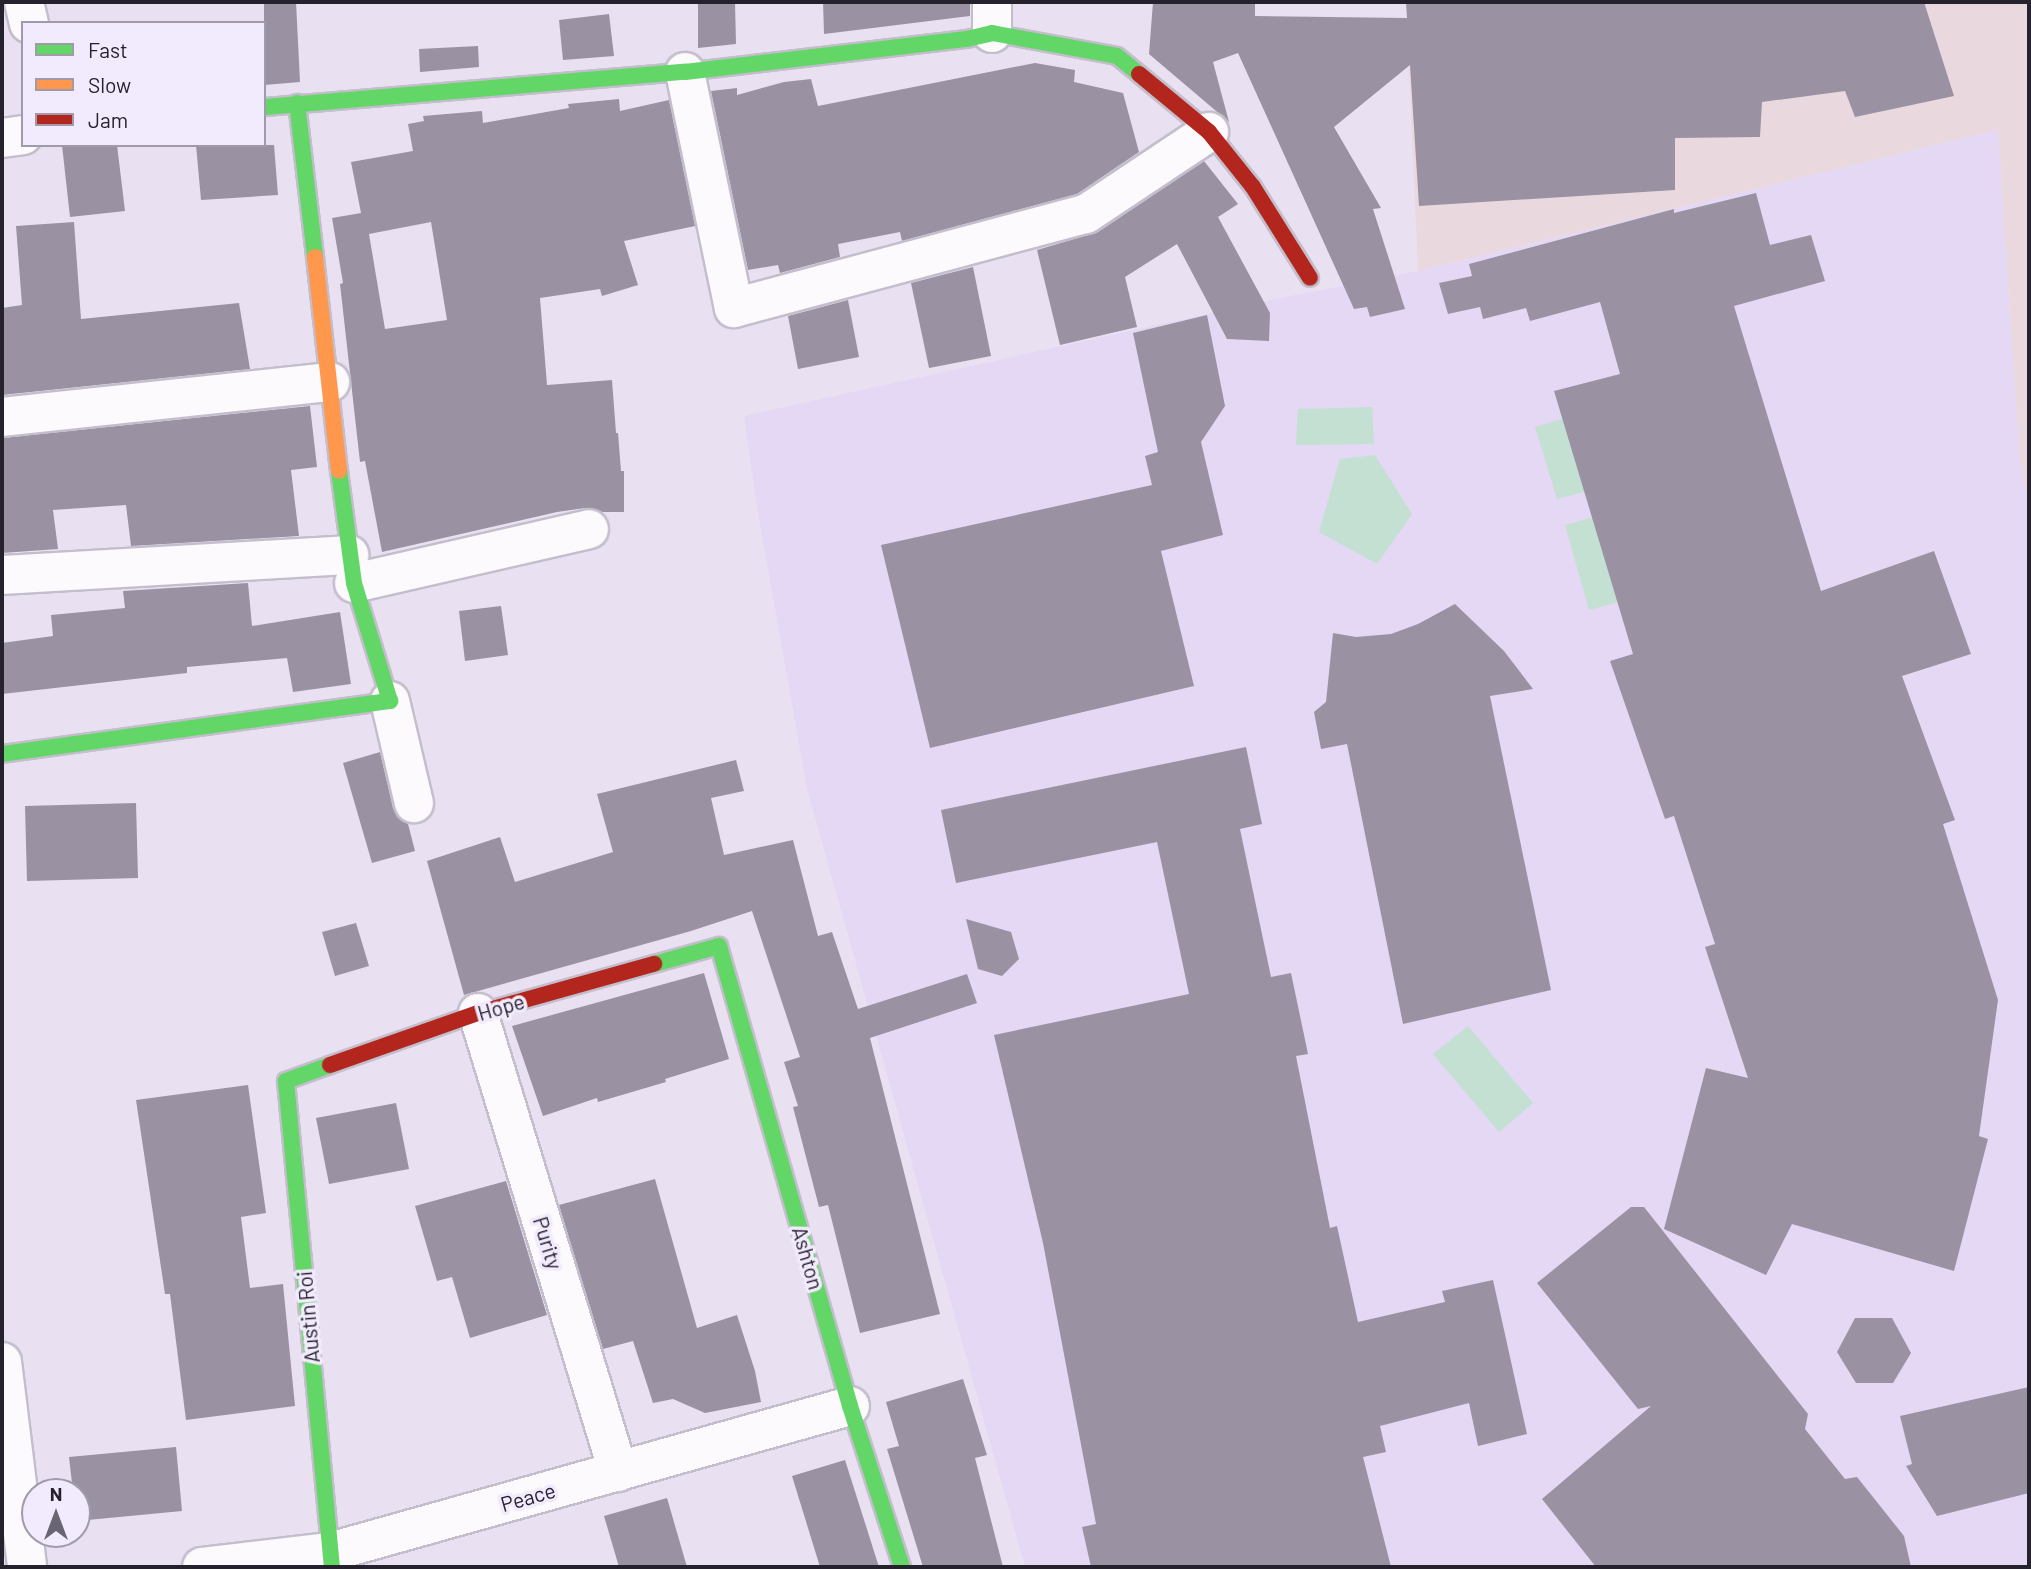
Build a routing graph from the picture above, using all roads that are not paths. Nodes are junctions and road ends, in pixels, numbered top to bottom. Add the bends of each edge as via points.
1 (24, 2) edge
2 (992, 17) edge
3 (29, 21) edge
4 (685, 72) junction
5 (297, 103) junction
6 (266, 107) edge
7 (1209, 132) junction
8 (21, 135) edge
9 (2, 138) edge
10 (1310, 278) dead end
11 (330, 382) junction
12 (2, 417) edge
13 (589, 529) dead end
14 (351, 569) junction
15 (2, 575) edge
16 (390, 701) junction
17 (2, 754) edge
18 (414, 803) dead end
19 (719, 946) joint
20 (478, 1013) junction
21 (286, 1081) joint
22 (2, 1362) edge
23 (850, 1406) junction
24 (618, 1472) junction
25 (12, 1511) edge
26 (331, 1560) edge
27 (27, 1567) edge
28 (202, 1567) edge
29 (902, 1567) edge

1 - 3 street
2 - 4 street via 967,39
2 - 7 street via 1117,56
4 - 5 street
4 - 7 street via 733,309 1086,214
5 - 6 street
5 - 11 street
7 - 10 street via 1253,187
8 - 9 street
11 - 12 street
11 - 14 street
13 - 14 street
14 - 15 street
14 - 16 street
16 - 17 street
16 - 18 street
19 - 20 street, Hope
19 - 23 street, Ashton
20 - 21 street, Hope
20 - 24 street, Purity
21 - 26 street, Austin Roi
22 - 25 street
23 - 24 street, Peace
23 - 29 street, Ashton
24 - 26 street, Peace
25 - 27 street
26 - 28 street, Peace

